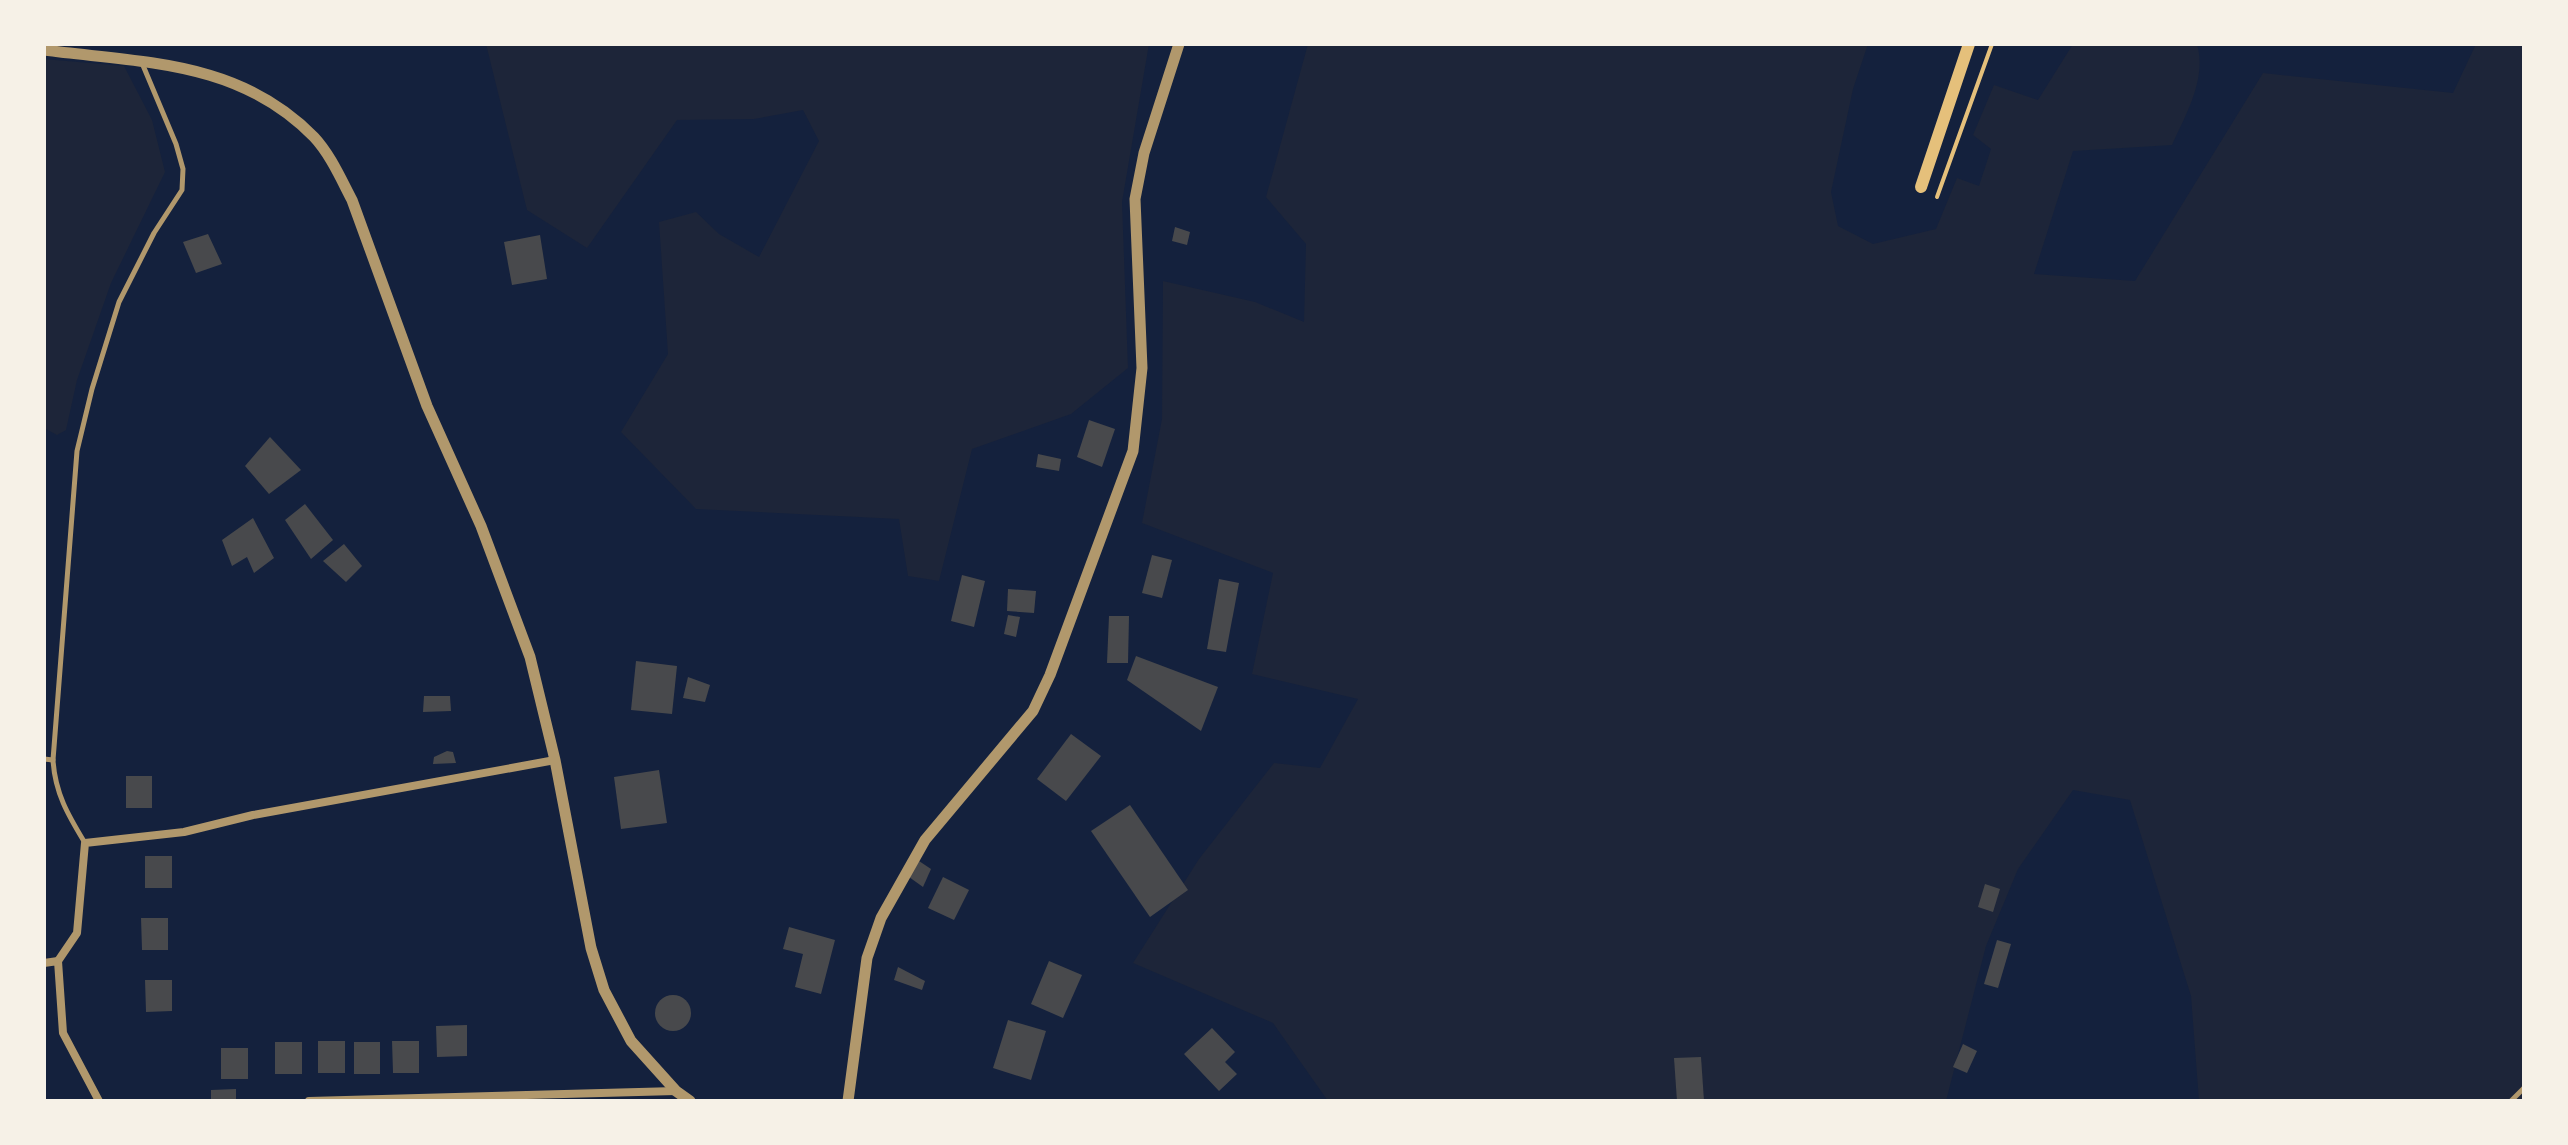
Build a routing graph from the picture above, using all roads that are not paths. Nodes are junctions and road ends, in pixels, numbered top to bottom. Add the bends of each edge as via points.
1 (1179, 44) edge
2 (1969, 44) edge
3 (44, 50) edge
4 (141, 61) junction
5 (1921, 187) dead end
6 (44, 759) edge
7 (53, 760) junction
8 (555, 760) junction
9 (85, 843) junction
10 (58, 961) junction
11 (44, 963) edge
12 (2524, 1088) edge
13 (676, 1091) junction
14 (488, 1099) edge
15 (99, 1101) edge
16 (309, 1101) edge
17 (690, 1101) edge
18 (848, 1101) edge
19 (2511, 1101) edge

1 - 18 street via 1135,199 1142,368 1133,451 1033,711 925,840 881,918 867,958
2 - 5 main road
3 - 4 street
4 - 7 lane via 176,144 182,190 119,302 77,451
4 - 8 street via 200,70 242,84 315,138 336,170 352,200 427,406 513,605
6 - 7 lane
7 - 9 lane via 64,809
8 - 9 street via 184,832
8 - 13 street via 604,990 631,1041
9 - 10 street via 77,933
10 - 11 street
10 - 15 street via 63,1033
12 - 19 lane
13 - 14 street
13 - 17 street
14 - 16 street

